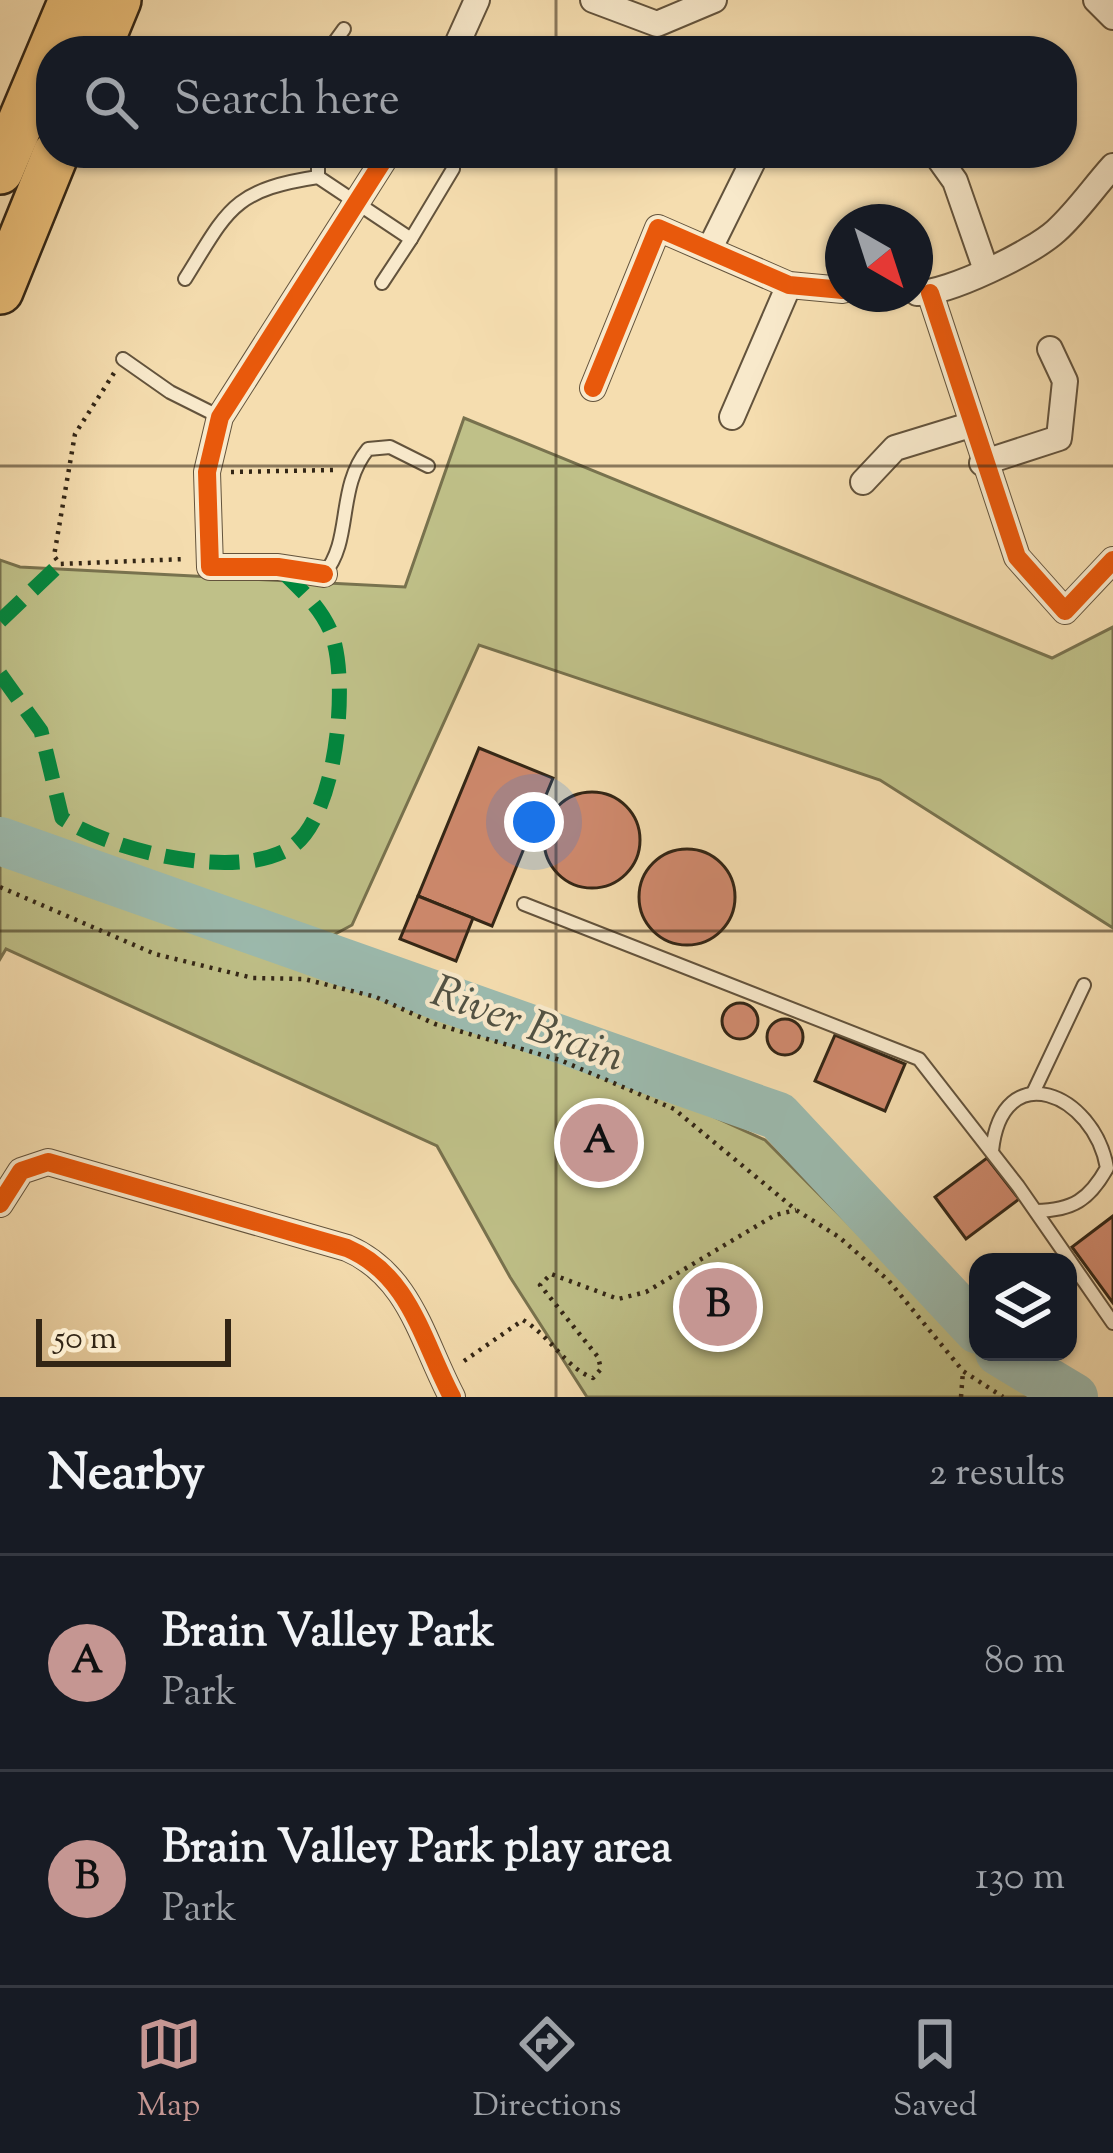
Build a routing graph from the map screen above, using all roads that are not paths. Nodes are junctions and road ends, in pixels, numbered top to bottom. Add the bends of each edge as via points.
1 (72, 0) edge
2 (118, 0) edge
3 (477, 0) edge
4 (593, 0) edge
5 (714, 0) edge
6 (1096, 0) edge
7 (1113, 17) edge
8 (344, 29) dead end
9 (57, 36) edge
10 (104, 36) edge
11 (339, 36) edge
12 (461, 36) edge
13 (36, 86) edge
14 (1113, 166) edge
15 (50, 168) edge
16 (318, 168) edge
17 (378, 168) edge
18 (750, 168) edge
19 (946, 168) edge
20 (453, 170) dead end
21 (0, 171) edge
22 (318, 177) junction
23 (355, 205) junction
24 (411, 239) junction
25 (709, 250) junction
26 (986, 270) junction
27 (185, 279) dead end
28 (382, 283) dead end
29 (789, 285) junction
30 (825, 288) edge
31 (933, 289) edge
32 (0, 291) edge
33 (929, 312) edge
34 (1050, 349) dead end
35 (123, 358) road end
36 (593, 388) dead end
37 (220, 416) junction
38 (732, 416) dead end
39 (970, 425) junction
40 (982, 463) junction
41 (428, 466) dead end
42 (863, 482) dead end
43 (1113, 560) edge
44 (324, 574) joint
45 (524, 904) dead end
46 (1084, 985) dead end
47 (1033, 1093) junction
48 (992, 1152) junction
49 (1109, 1158) edge
50 (0, 1204) edge
51 (1036, 1211) junction
52 (1113, 1323) edge
53 (447, 1388) edge

1 - 9 highway
2 - 10 highway
3 - 12 street
4 - 5 street via 657,24
6 - 7 street
8 - 11 lane
13 - 21 highway
14 - 26 street via 1054,234
15 - 32 highway
16 - 22 lane
17 - 23 street
18 - 25 street
19 - 26 street
20 - 24 lane
22 - 23 lane
22 - 27 lane via 244,196
23 - 24 lane
23 - 37 street
24 - 28 lane
25 - 29 street
25 - 36 street via 658,228
26 - 31 street
29 - 30 street
29 - 38 street
33 - 39 street
34 - 40 street via 1065,381 1058,438
35 - 37 lane
37 - 44 street via 207,472 210,567
39 - 40 street
39 - 42 street via 895,448
40 - 43 street via 1017,557 1065,611
41 - 44 lane via 390,447 368,449 351,470 334,562
45 - 48 lane via 919,1060
46 - 47 lane
47 - 48 lane via 994,1126
47 - 49 lane via 1058,1094 1079,1111
48 - 51 lane
49 - 51 lane via 1093,1193 1075,1206
50 - 53 street via 21,1171 48,1162 376,1260 402,1291
51 - 52 lane

